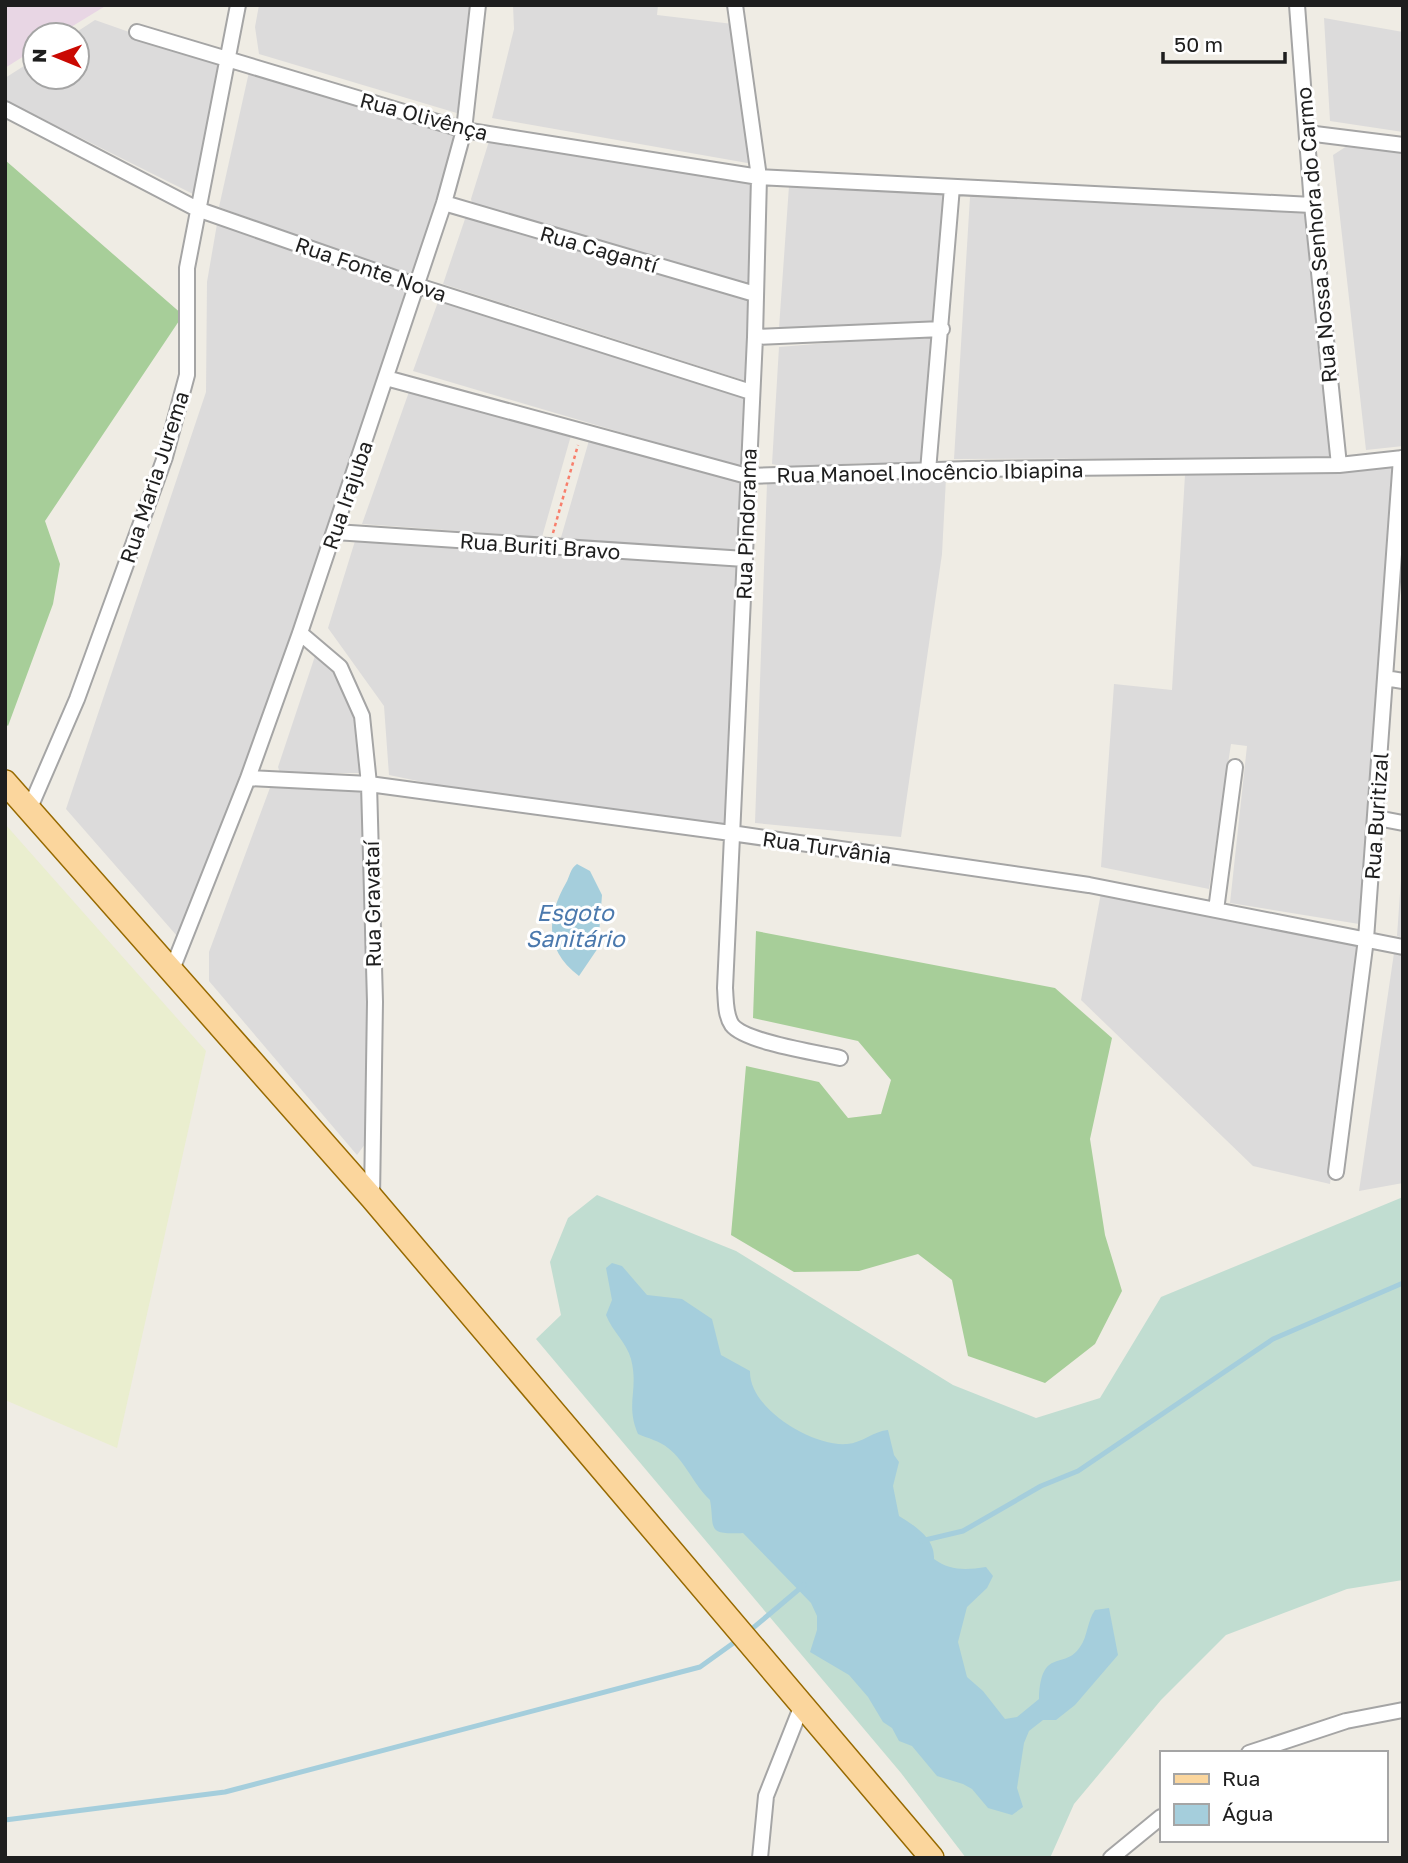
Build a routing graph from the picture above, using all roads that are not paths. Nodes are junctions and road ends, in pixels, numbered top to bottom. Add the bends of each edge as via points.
1 (238, 5) edge
2 (478, 5) edge
3 (735, 5) edge
4 (1297, 5) edge
5 (137, 32) dead end
6 (227, 59) junction
7 (5, 109) edge
8 (464, 130) junction
9 (1307, 133) junction
10 (1403, 145) edge
11 (759, 177) junction
12 (952, 187) junction
13 (444, 203) junction
14 (1312, 205) junction
15 (197, 209) junction
16 (418, 286) junction
17 (755, 294) junction
18 (942, 329) junction
19 (755, 337) junction
20 (386, 378) junction
21 (751, 392) junction
22 (1402, 458) edge
23 (1339, 465) junction
24 (928, 471) junction
25 (747, 476) junction
26 (335, 532) junction
27 (745, 559) junction
28 (300, 633) junction
29 (1385, 678) junction
30 (1403, 681) edge
31 (1235, 767) dead end
32 (248, 778) junction
33 (5, 782) edge
34 (369, 784) junction
35 (29, 810) junction
36 (1377, 818) junction
37 (1403, 823) edge
38 (731, 832) junction
39 (1216, 910) junction
40 (1366, 939) junction
41 (1403, 947) edge
42 (171, 972) junction
43 (840, 1058) dead end
44 (1335, 1172) dead end
45 (372, 1198) junction
46 (802, 1705) junction
47 (1403, 1710) edge
48 (1255, 1751) edge
49 (1160, 1818) edge
50 (760, 1858) edge
51 (932, 1858) edge
52 (1111, 1858) edge

1 - 6 street, Rua Maria Jurema
2 - 8 street, Rua Irajuba
3 - 11 street, Rua Pindorama
4 - 9 street, Rua Nossa Senhora do Carmo
5 - 6 street, Rua Olivênça
6 - 8 street, Rua Olivênça
6 - 15 street, Rua Maria Jurema
7 - 15 street, Rua Fonte Nova
8 - 11 street, Rua Olivênça
8 - 13 street, Rua Irajuba
9 - 10 street
9 - 14 street, Rua Nossa Senhora do Carmo
11 - 12 street, Rua Olivênça
11 - 17 street, Rua Pindorama
12 - 14 street, Rua Olivênça
12 - 18 street
13 - 16 street, Rua Irajuba
13 - 17 street, Rua Cagantí
14 - 23 street, Rua Nossa Senhora do Carmo
15 - 16 street, Rua Fonte Nova
15 - 35 street, Rua Maria Jurema via 187,268 187,375 168,445 77,699
16 - 20 street, Rua Irajuba
16 - 21 street, Rua Fonte Nova
17 - 19 street, Rua Pindorama
18 - 19 street
18 - 24 street
19 - 21 street, Rua Pindorama
20 - 25 street, Rua Manoel Inocêncio Ibiapina
20 - 26 street, Rua Irajuba
21 - 25 street, Rua Pindorama
22 - 23 street, Rua Manoel Inocêncio Ibiapina
22 - 29 street, Rua Buritizal
23 - 24 street, Rua Manoel Inocêncio Ibiapina
24 - 25 street, Rua Manoel Inocêncio Ibiapina
25 - 27 street, Rua Pindorama
26 - 27 street, Rua Buriti Bravo
26 - 28 street, Rua Irajuba
27 - 38 street, Rua Pindorama
28 - 32 street, Rua Irajuba
28 - 34 street, Rua Gravataí via 340,667 352,688 362,716
29 - 30 street
29 - 36 street, Rua Buritizal
31 - 39 street
32 - 34 street, Rua Turvânia
32 - 42 street, Rua Irajuba
33 - 35 main road
34 - 38 street, Rua Turvânia
34 - 45 street, Rua Gravataí via 375,1002
35 - 42 main road
36 - 37 street
36 - 40 street, Rua Buritizal
38 - 39 street, Rua Turvânia via 1089,885
38 - 43 street, Rua Pindorama via 726,1000 731,1024 747,1035
39 - 40 street, Rua Turvânia
40 - 41 street, Rua Turvânia
40 - 44 street, Rua Buritizal
42 - 45 main road
45 - 46 main road
46 - 50 street via 766,1796
46 - 51 main road
47 - 48 street via 1346,1721
49 - 52 street

